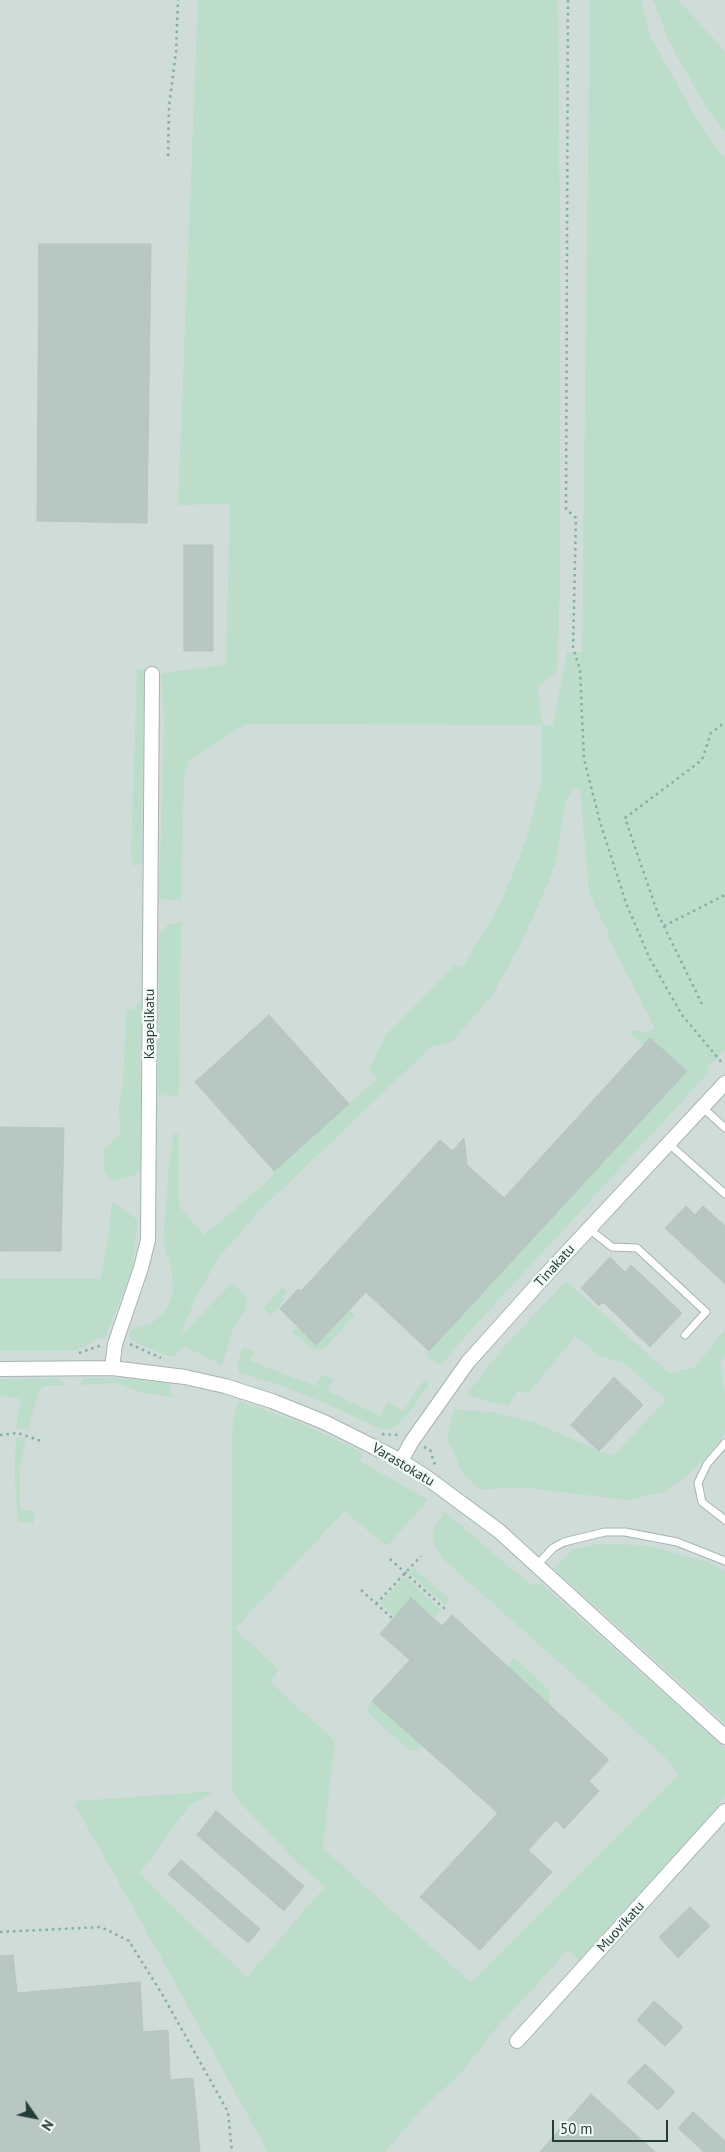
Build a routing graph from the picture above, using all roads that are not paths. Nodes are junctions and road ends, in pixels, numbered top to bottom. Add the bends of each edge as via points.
1 (152, 674) dead end
2 (725, 1083) edge
3 (702, 1107) junction
4 (725, 1128) edge
5 (668, 1143) junction
6 (725, 1194) edge
7 (589, 1228) junction
8 (685, 1335) dead end
9 (112, 1368) junction
10 (0, 1369) edge
11 (725, 1443) edge
12 (401, 1460) junction
13 (725, 1520) edge
14 (725, 1561) edge
15 (536, 1566) junction
16 (725, 1737) edge
17 (725, 1811) edge
18 (517, 2042) dead end

1 - 9 street, Kaapelikatu via 148,1240 115,1344
2 - 3 street, Tinakatu
3 - 4 lane
3 - 5 street, Tinakatu
5 - 6 lane
5 - 7 street, Tinakatu
7 - 8 lane via 612,1247 637,1248 706,1312
7 - 12 street, Tinakatu via 468,1362
9 - 10 street, Varastokatu
9 - 12 street, Varastokatu via 186,1377 253,1395 324,1422
11 - 13 lane via 707,1464 698,1483 702,1502
12 - 15 street, Varastokatu via 499,1530
14 - 15 lane via 677,1542 625,1532 606,1532 564,1542 553,1548
15 - 16 street, Varastokatu
17 - 18 street, Muovikatu

